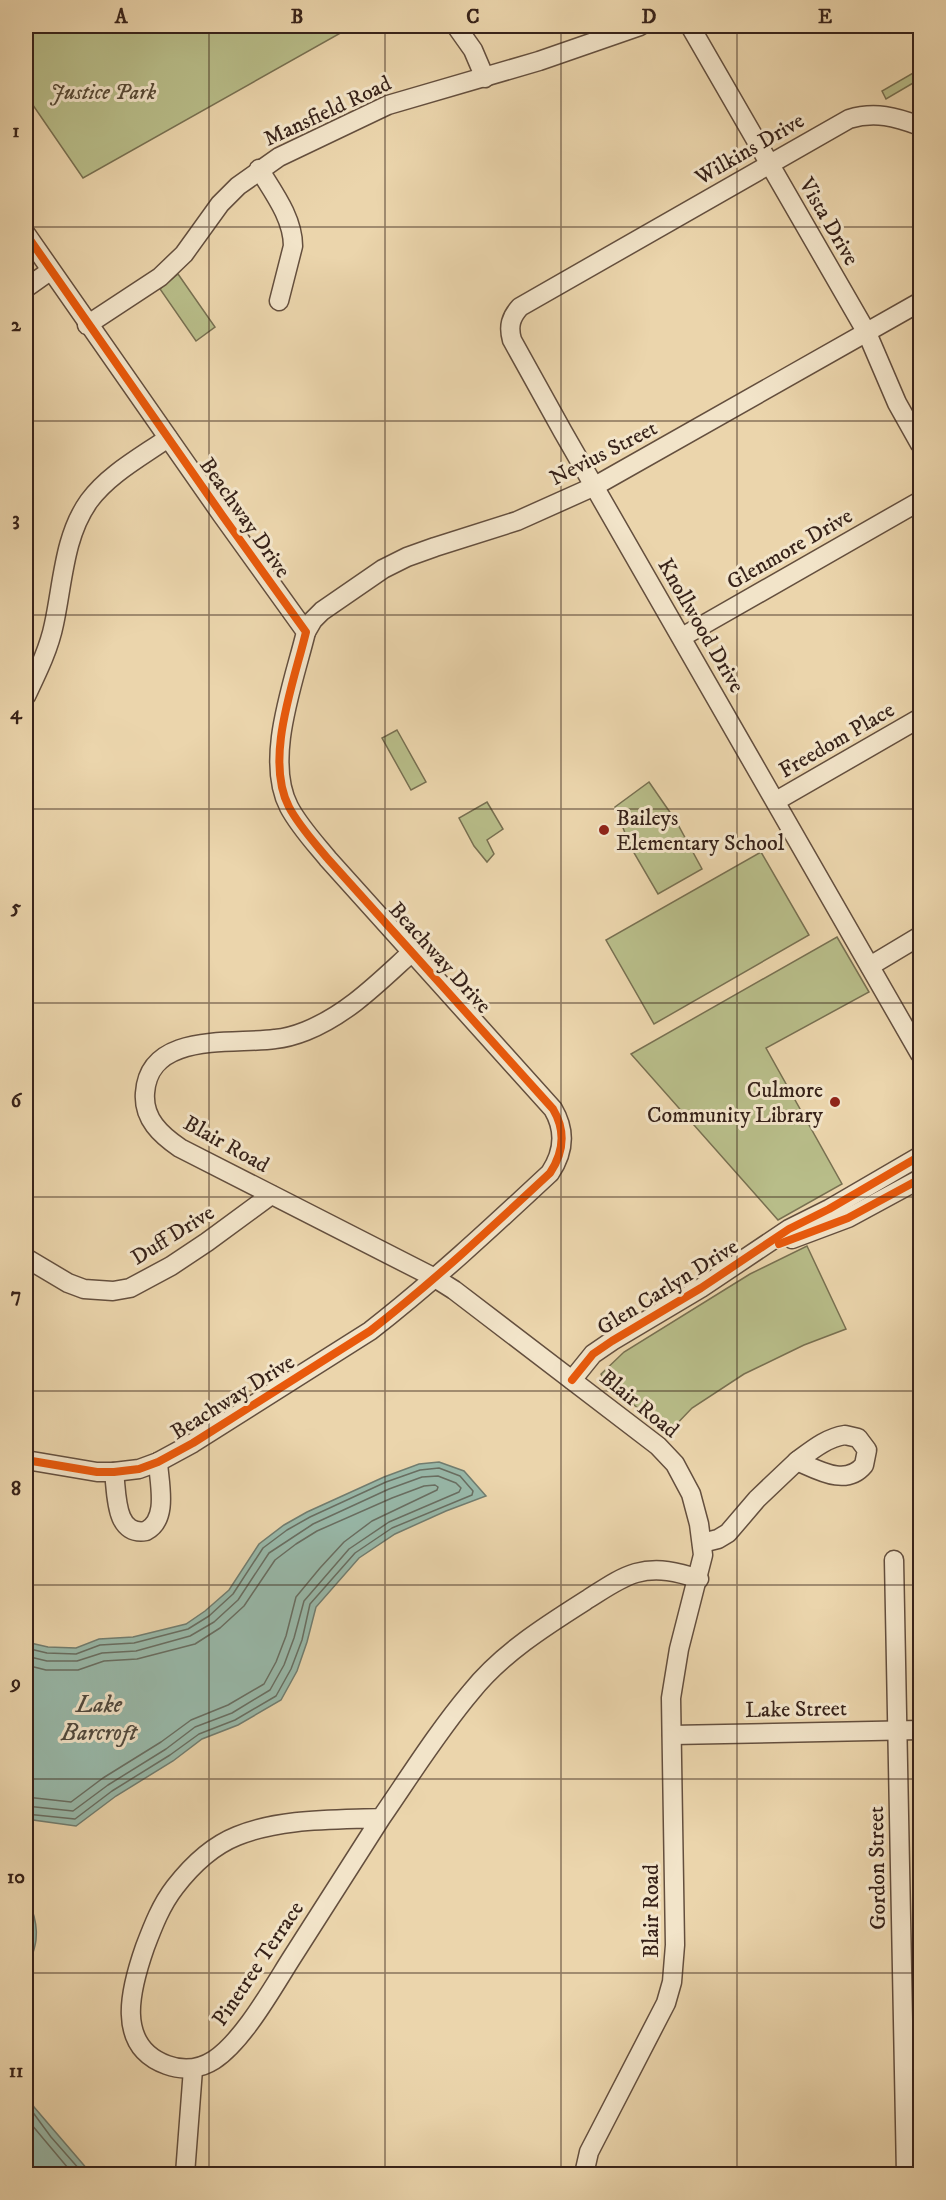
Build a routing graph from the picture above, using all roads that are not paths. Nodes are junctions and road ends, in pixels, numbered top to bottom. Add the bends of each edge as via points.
1 (456, 26) edge
2 (639, 26) edge
3 (690, 26) edge
4 (484, 78) junction
5 (921, 126) edge
6 (770, 164) junction
7 (260, 169) junction
8 (26, 234) edge
9 (610, 255) joint
10 (50, 271) junction
11 (26, 288) edge
12 (279, 301) dead end
13 (921, 302) edge
14 (87, 325) junction
15 (867, 333) junction
16 (168, 438) junction
17 (921, 444) edge
18 (596, 486) junction
19 (921, 501) edge
20 (306, 632) junction
21 (682, 638) junction
22 (26, 696) edge
23 (921, 718) edge
24 (776, 801) junction
25 (921, 936) edge
26 (412, 952) junction
27 (870, 966) junction
28 (921, 1054) edge
29 (921, 1156) edge
30 (921, 1179) edge
31 (271, 1194) junction
32 (759, 1249) junction
33 (26, 1258) edge
34 (435, 1278) junction
35 (572, 1380) junction
36 (26, 1460) edge
37 (797, 1461) dead end
38 (158, 1462) junction
39 (114, 1472) junction
40 (702, 1543) junction
41 (894, 1560) dead end
42 (699, 1579) junction
43 (897, 1730) junction
44 (921, 1730) edge
45 (672, 1735) junction
46 (381, 1818) junction
47 (193, 2068) junction
48 (185, 2175) edge
49 (584, 2175) edge
50 (906, 2175) edge

1 - 4 street via 473,50
2 - 4 street, Mansfield Road
3 - 6 street, Vista Drive
4 - 7 street, Mansfield Road via 388,105
5 - 6 street, Wilkins Drive via 888,116 849,118
6 - 9 street, Wilkins Drive
6 - 15 street, Vista Drive
7 - 12 street via 293,237
7 - 14 street, Mansfield Road via 220,204 176,263
8 - 10 street, Beachway Drive
9 - 18 street, Knollwood Drive via 520,307 510,326 512,340
10 - 11 street
10 - 14 street, Beachway Drive
13 - 15 street, Nevius Street
14 - 16 street, Beachway Drive
15 - 17 street, Vista Drive via 897,403
15 - 18 street, Nevius Street
16 - 20 street, Beachway Drive
16 - 22 street via 105,483 76,525 54,626
18 - 20 street, Nevius Street via 517,520 391,565 322,611
18 - 21 street, Knollwood Drive
19 - 21 street, Glenmore Drive
20 - 26 street, Beachway Drive via 281,736 279,765 283,792 299,824
21 - 24 street, Knollwood Drive
23 - 24 street, Freedom Place
24 - 27 street, Knollwood Drive
25 - 27 street
26 - 31 street, Blair Road via 343,1011 309,1030 275,1039 189,1046 164,1057 148,1078 146,1106 150,1118 167,1138
26 - 34 street, Beachway Drive via 553,1109 563,1140 550,1173
27 - 28 street, Knollwood Drive
29 - 32 street, Glen Carlyn Drive
30 - 32 street, Glen Carlyn Drive via 848,1218
31 - 33 street, Duff Drive via 207,1242 130,1288 112,1292 84,1289
31 - 34 street, Blair Road
32 - 35 street, Glen Carlyn Drive via 593,1354
34 - 35 street, Blair Road
34 - 38 street, Beachway Drive via 370,1331
35 - 40 street, Blair Road via 658,1446 675,1464 691,1494
36 - 39 street, Beachway Drive
37 - 40 street via 728,1533
38 - 39 street, Beachway Drive
38 - 39 street via 160,1514 146,1531 132,1530 122,1520
40 - 42 street, Blair Road
41 - 43 street, Gordon Street
42 - 45 street, Blair Road via 673,1675
42 - 46 street, Pinetree Terrace via 655,1569 626,1576 507,1655 471,1691
43 - 44 street, Lake Street
43 - 45 street, Lake Street
43 - 50 street, Gordon Street
45 - 49 street, Blair Road via 672,1982 658,2021 589,2151
46 - 47 street, Pinetree Terrace via 244,2028 224,2053
46 - 47 street via 278,1825 237,1836 201,1858 174,1888 155,1922 139,1965 130,2019 139,2044 148,2055 172,2067
47 - 48 street

